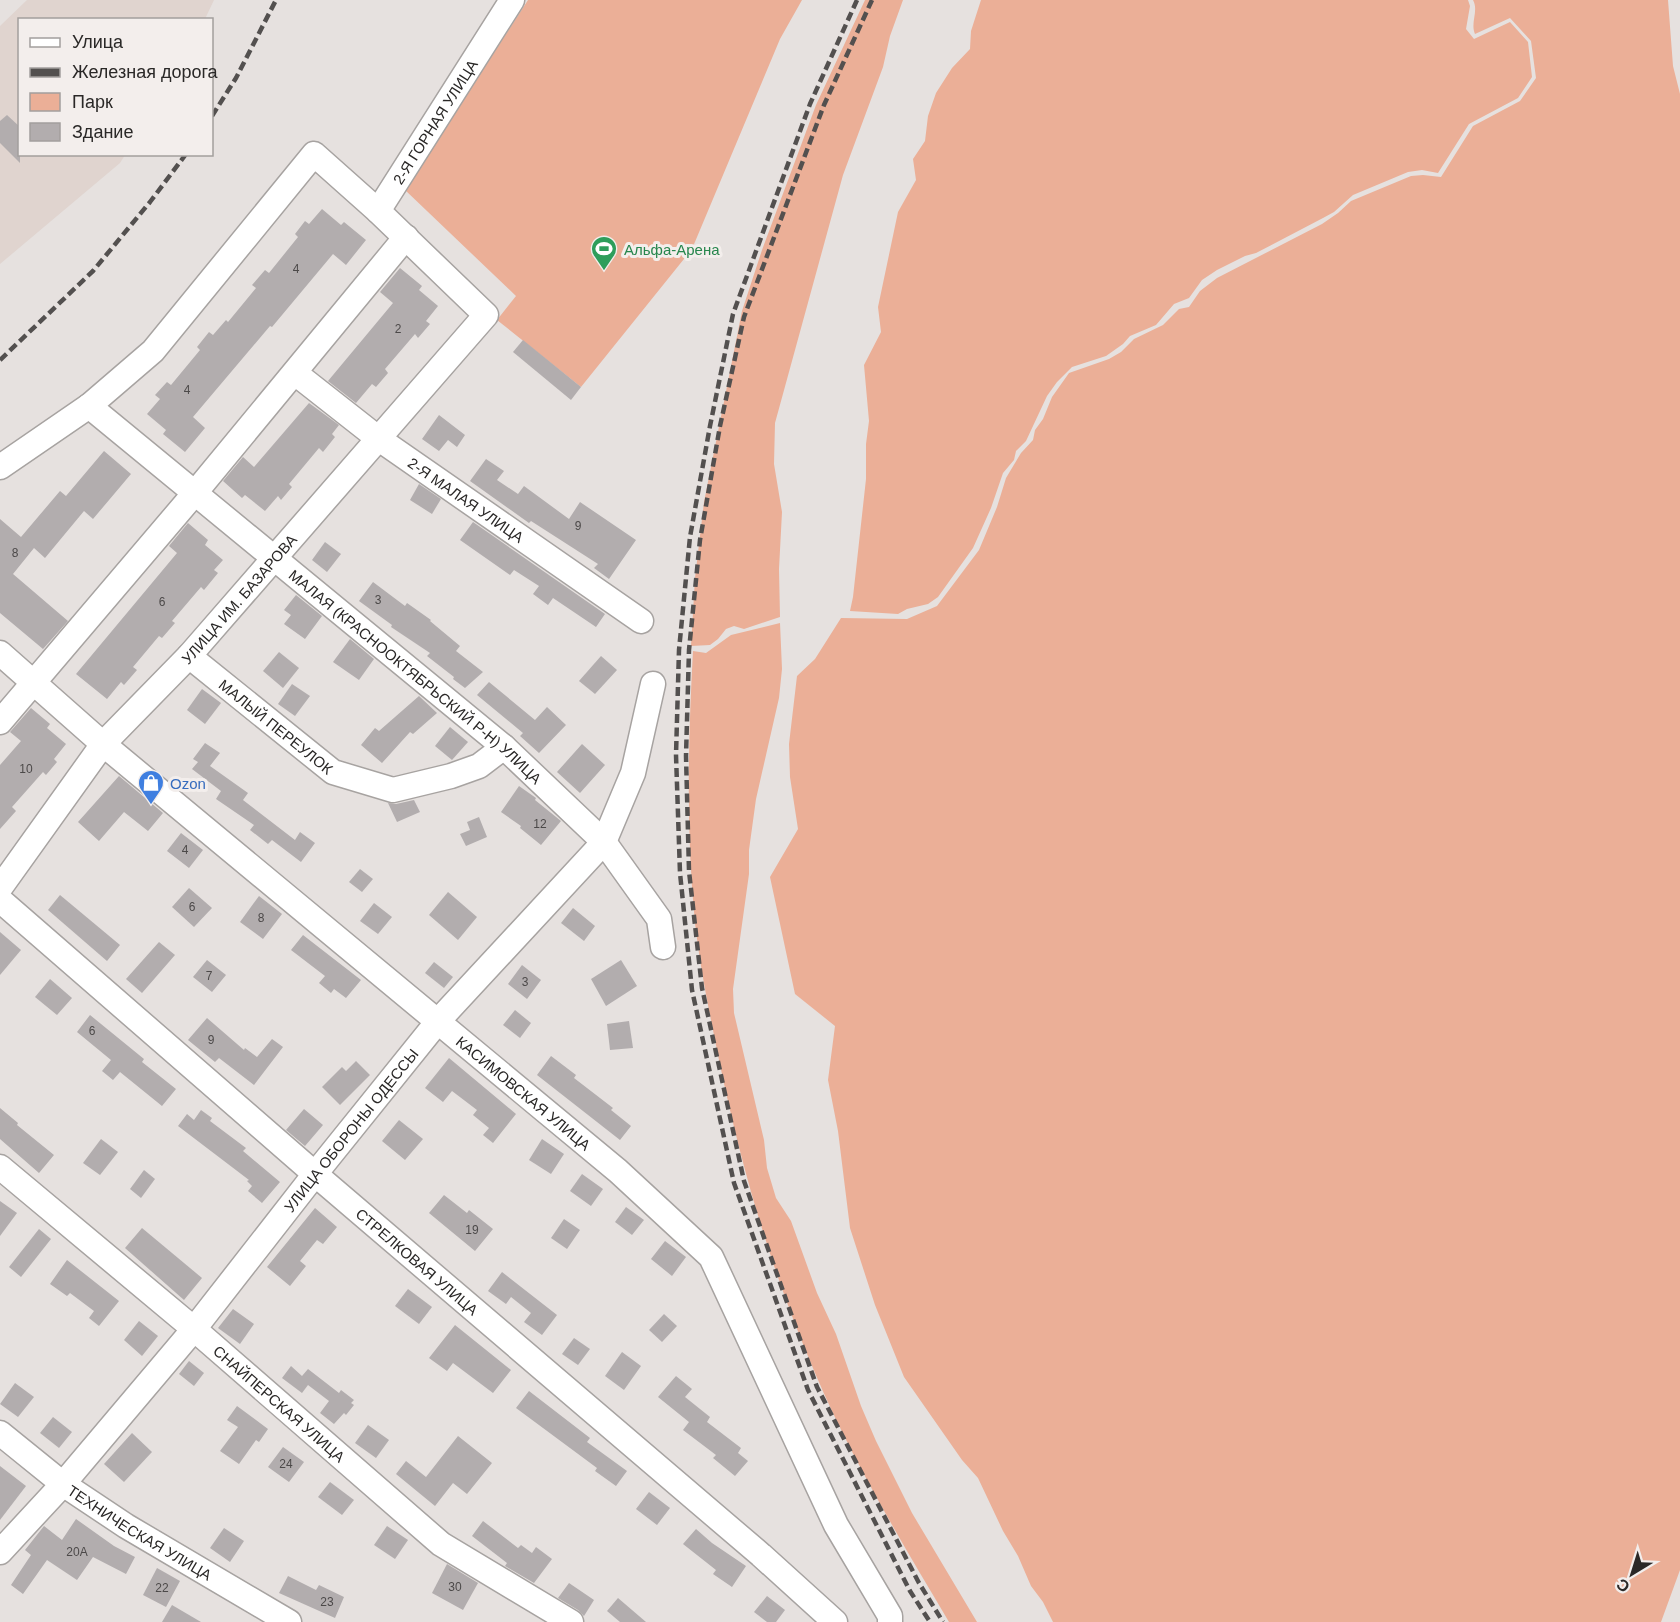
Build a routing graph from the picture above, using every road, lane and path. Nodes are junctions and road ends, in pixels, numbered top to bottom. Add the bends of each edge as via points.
1 (512, 0) edge
2 (378, 211) junction
3 (406, 237) junction
4 (295, 373) junction
5 (88, 406) junction
6 (379, 439) junction
7 (0, 467) edge
8 (194, 494) junction
9 (274, 558) junction
10 (641, 621) dead end
11 (0, 653) edge
12 (189, 656) junction
13 (35, 683) junction
14 (653, 684) dead end
15 (0, 722) edge
16 (103, 744) junction
17 (504, 747) junction
18 (604, 843) junction
19 (0, 888) edge
20 (0, 900) edge
21 (663, 947) dead end
22 (439, 1020) junction
23 (0, 1167) edge
24 (315, 1174) junction
25 (194, 1329) junction
26 (0, 1433) edge
27 (63, 1484) junction
28 (0, 1552) edge
29 (289, 1622) edge
30 (571, 1622) edge
31 (835, 1622) edge
32 (890, 1622) edge

1 - 2 street, 2-Я ГОРНАЯ УЛИЦА
2 - 3 street
2 - 5 street via 314,154 153,351
3 - 4 street
3 - 6 street, УЛИЦА ИМ. БАЗАРОВА via 486,315
4 - 6 street, 2-Я МАЛАЯ УЛИЦА
4 - 8 street
5 - 7 street
5 - 8 street, МАЛАЯ (КРАСНООКТЯБРЬСКИЙ Р-Н) УЛИЦА
6 - 9 street, УЛИЦА ИМ. БАЗАРОВА
6 - 10 street, 2-Я МАЛАЯ УЛИЦА
8 - 9 street, МАЛАЯ (КРАСНООКТЯБРЬСКИЙ Р-Н) УЛИЦА
8 - 13 street
9 - 12 street, УЛИЦА ИМ. БАЗАРОВА
9 - 17 street, МАЛАЯ (КРАСНООКТЯБРЬСКИЙ Р-Н) УЛИЦА
11 - 13 street, КАСИМОВСКАЯ УЛИЦА
12 - 16 street, УЛИЦА ИМ. БАЗАРОВА
12 - 17 street, МАЛЫЙ ПЕРЕУЛОК via 333,772 393,790 479,766
13 - 15 street
13 - 16 street, КАСИМОВСКАЯ УЛИЦА
14 - 18 street, УЛИЦА ОБОРОНЫ ОДЕССЫ via 633,773
16 - 19 street, УЛИЦА ИМ. БАЗАРОВА
16 - 22 street, КАСИМОВСКАЯ УЛИЦА
17 - 18 street, МАЛАЯ (КРАСНООКТЯБРЬСКИЙ Р-Н) УЛИЦА
18 - 21 street, МАЛАЯ (КРАСНООКТЯБРЬСКИЙ Р-Н) УЛИЦА via 659,919
18 - 22 street, УЛИЦА ОБОРОНЫ ОДЕССЫ
20 - 24 street, СТРЕЛКОВАЯ УЛИЦА
22 - 24 street, УЛИЦА ОБОРОНЫ ОДЕССЫ
22 - 32 street, КАСИМОВСКАЯ УЛИЦА via 618,1171 711,1257 836,1525
23 - 25 street, СНАЙПЕРСКАЯ УЛИЦА
24 - 25 street, УЛИЦА ОБОРОНЫ ОДЕССЫ
24 - 31 street, СТРЕЛКОВАЯ УЛИЦА
25 - 27 street, УЛИЦА ОБОРОНЫ ОДЕССЫ
25 - 30 street, СНАЙПЕРСКАЯ УЛИЦА via 441,1544
26 - 27 street, ТЕХНИЧЕСКАЯ УЛИЦА
27 - 28 street, УЛИЦА ОБОРОНЫ ОДЕССЫ
27 - 29 street, ТЕХНИЧЕСКАЯ УЛИЦА via 126,1526

